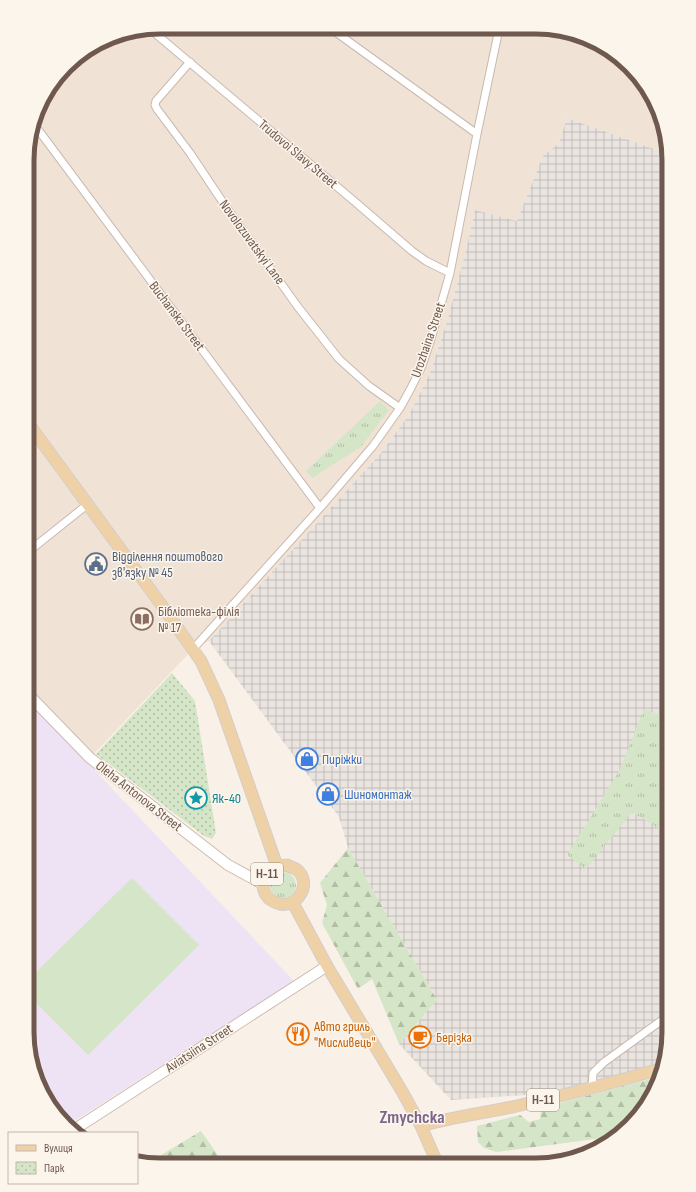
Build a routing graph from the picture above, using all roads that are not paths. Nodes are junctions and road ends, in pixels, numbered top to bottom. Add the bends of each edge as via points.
1 (156, 34) edge
2 (338, 34) edge
3 (497, 34) edge
4 (190, 62) junction
5 (38, 129) edge
6 (477, 134) junction
7 (450, 273) junction
8 (400, 408) junction
9 (34, 431) edge
10 (88, 504) junction
11 (320, 508) junction
12 (34, 547) edge
13 (192, 649) junction
14 (34, 700) edge
15 (277, 866) junction
16 (263, 884) junction
17 (293, 903) junction
18 (327, 966) junction
19 (662, 1020) edge
20 (656, 1070) edge
21 (592, 1089) junction
22 (421, 1126) junction
23 (78, 1127) edge
24 (435, 1158) edge

1 - 4 street, Trudovoi Slavy Street
2 - 6 street
3 - 6 street, Urozhaina Street
4 - 7 street, Trudovoi Slavy Street via 412,252
4 - 8 street, Novolozuvatskyi Lane via 156,100 157,109 298,307 339,359 369,386
5 - 11 street, Buchanska Street
6 - 7 street, Urozhaina Street
7 - 8 street, Urozhaina Street via 422,366
8 - 11 street, Urozhaina Street via 373,446
9 - 10 main road, Н-11
10 - 12 street
10 - 13 main road, Н-11
11 - 13 street, Urozhaina Street
13 - 15 main road, Н-11 via 219,700
14 - 16 main road, Oleha Antonova Street via 90,758 228,866
15 - 16 main road, Н-11 via 268,872
15 - 17 main road, Н-11 via 287,866 296,870 302,877 304,887 300,897
16 - 17 main road, Н-11 via 265,893 272,902 282,905
17 - 18 main road, Н-11
18 - 22 main road, Н-11
18 - 23 main road, Aviatsiina Street
19 - 21 street via 603,1063 593,1073
20 - 21 main road, Н-11
21 - 22 main road, Н-11
22 - 24 main road

